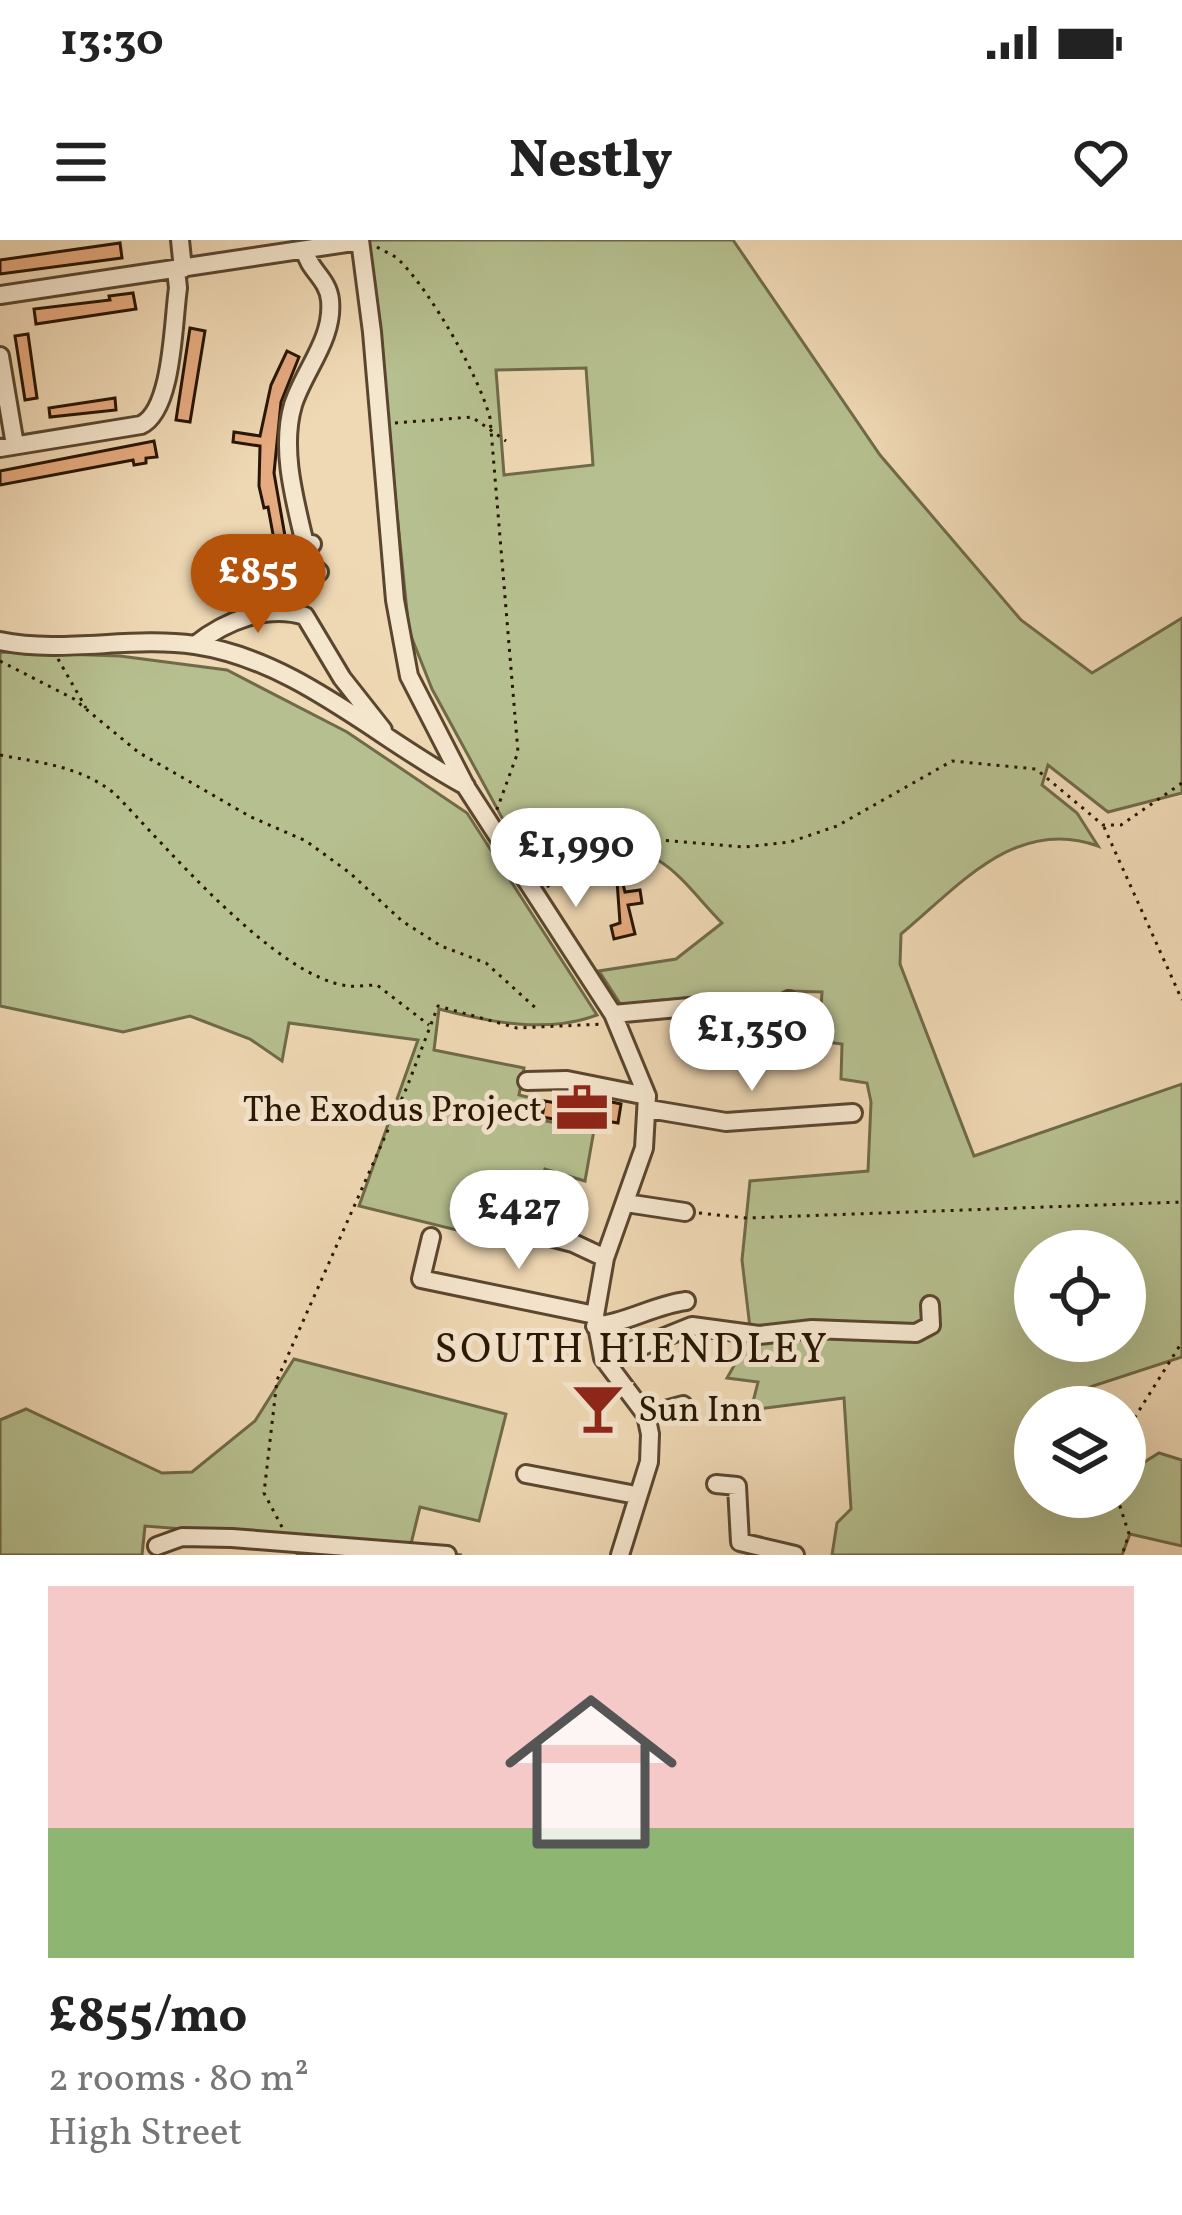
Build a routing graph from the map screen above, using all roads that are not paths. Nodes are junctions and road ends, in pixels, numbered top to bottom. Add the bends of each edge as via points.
1 (180, 240) edge
2 (360, 240) edge
3 (305, 251) junction
4 (179, 269) junction
5 (0, 295) edge
6 (0, 356) edge
7 (7, 447) edge
8 (319, 572) dead end
9 (0, 641) edge
10 (195, 645) junction
11 (387, 738) junction
12 (466, 787) junction
13 (615, 1019) junction
14 (773, 1047) dead end
15 (527, 1081) dead end
16 (648, 1102) junction
17 (853, 1113) dead end
18 (626, 1203) junction
19 (685, 1212) road end
20 (532, 1232) dead end
21 (431, 1237) dead end
22 (605, 1258) junction
23 (684, 1280) dead end
24 (930, 1305) dead end
25 (595, 1320) junction
26 (604, 1361) junction
27 (683, 1405) dead end
28 (646, 1415) junction
29 (526, 1474) dead end
30 (716, 1484) dead end
31 (636, 1495) junction
32 (157, 1546) dead end
33 (231, 1546) edge
34 (447, 1555) edge
35 (620, 1555) edge
36 (795, 1555) edge

1 - 4 street
2 - 3 street
2 - 12 street via 399,637
3 - 4 street
3 - 8 street via 331,306 289,438 308,561
4 - 5 street
4 - 7 street via 163,398 152,420
6 - 7 street
9 - 10 street
10 - 11 street via 263,665
10 - 11 street via 255,616 305,616
11 - 12 street
12 - 13 street
13 - 14 street via 780,1004
13 - 16 street
15 - 16 street via 567,1080
16 - 17 street via 726,1122
16 - 18 street
18 - 19 street
18 - 22 street
20 - 22 street
21 - 25 street via 421,1279
22 - 25 street
23 - 25 street via 687,1308 656,1306 613,1324
24 - 26 street via 929,1328 916,1333 759,1335 692,1326
25 - 26 street
26 - 28 street
27 - 28 street
28 - 31 street via 649,1462
29 - 31 street
30 - 36 street via 736,1486 740,1542
31 - 35 street
32 - 33 street via 182,1537
33 - 34 street via 290,1541

